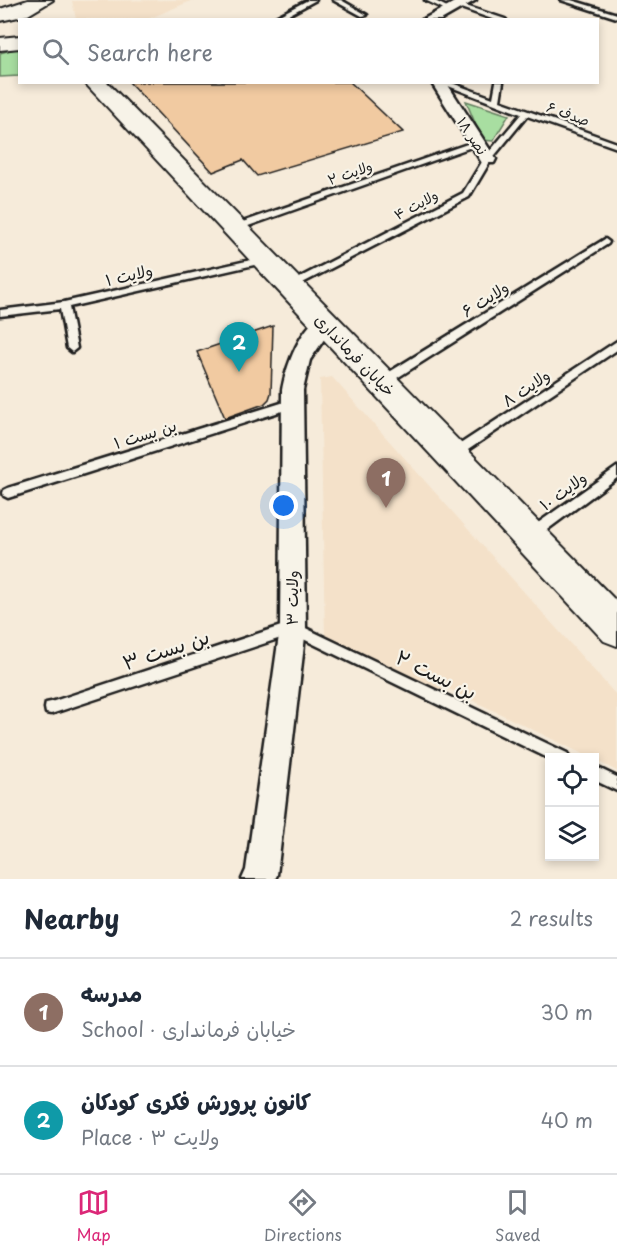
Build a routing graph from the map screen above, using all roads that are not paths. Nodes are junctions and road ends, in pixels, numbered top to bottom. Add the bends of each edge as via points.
1 (45, 0) edge
2 (297, 0) edge
3 (313, 0) edge
4 (336, 0) edge
5 (428, 0) edge
6 (564, 0) edge
7 (304, 4) junction
8 (458, 5) edge
9 (0, 15) edge
10 (364, 15) dead end
11 (617, 16) edge
12 (46, 18) edge
13 (277, 18) edge
14 (433, 18) edge
15 (497, 18) edge
16 (18, 25) edge
17 (18, 42) edge
18 (0, 44) edge
19 (96, 84) edge
20 (441, 84) edge
21 (446, 84) edge
22 (500, 84) edge
23 (496, 102) junction
24 (525, 113) junction
25 (476, 144) junction
26 (617, 146) edge
27 (488, 159) junction
28 (234, 228) junction
29 (605, 242) dead end
30 (264, 260) junction
31 (290, 286) junction
32 (64, 305) junction
33 (0, 313) edge
34 (325, 323) junction
35 (617, 345) edge
36 (72, 348) dead end
37 (381, 382) junction
38 (291, 404) junction
39 (452, 456) junction
40 (617, 472) edge
41 (8, 493) dead end
42 (529, 536) junction
43 (293, 628) junction
44 (617, 628) edge
45 (51, 708) dead end
46 (552, 753) edge
47 (599, 775) edge
48 (617, 784) edge
49 (261, 878) edge

1 - 9 main road
1 - 12 main road
2 - 7 lane
3 - 7 lane
4 - 10 lane
5 - 8 lane
6 - 11 lane
7 - 13 lane
8 - 14 street
8 - 15 lane
9 - 16 main road
17 - 18 main road
19 - 28 main road, خیابان فرمانداری
20 - 25 street, نصر ۱۸
21 - 23 lane, صدف ۶
22 - 23 lane
23 - 24 lane, صدف ۶
24 - 26 lane, صدف ۶
24 - 27 lane, ولایت ۴
25 - 27 street, نصر ۱۸
25 - 28 lane, ولایت ۲
27 - 31 lane, ولایت ۴ via 466,195
28 - 30 main road, خیابان فرمانداری
29 - 37 lane, ولایت ۶
30 - 31 main road, خیابان فرمانداری
30 - 32 lane, ولایت ۱
31 - 34 main road, خیابان فرمانداری
32 - 33 lane, ولایت ۱
32 - 36 lane
34 - 37 main road, خیابان فرمانداری
34 - 38 street, ولایت ۳ via 294,370
35 - 39 lane, ولایت ۸
37 - 39 main road, خیابان فرمانداری
38 - 41 lane, بن بست ۱
38 - 43 street, ولایت ۳
39 - 42 main road, خیابان فرمانداری
40 - 42 lane, ولایت ۱۰
42 - 44 main road, خیابان فرمانداری
43 - 45 lane, بن بست ۳
43 - 46 lane, بن بست ۲
43 - 49 street, ولایت ۳
47 - 48 lane

